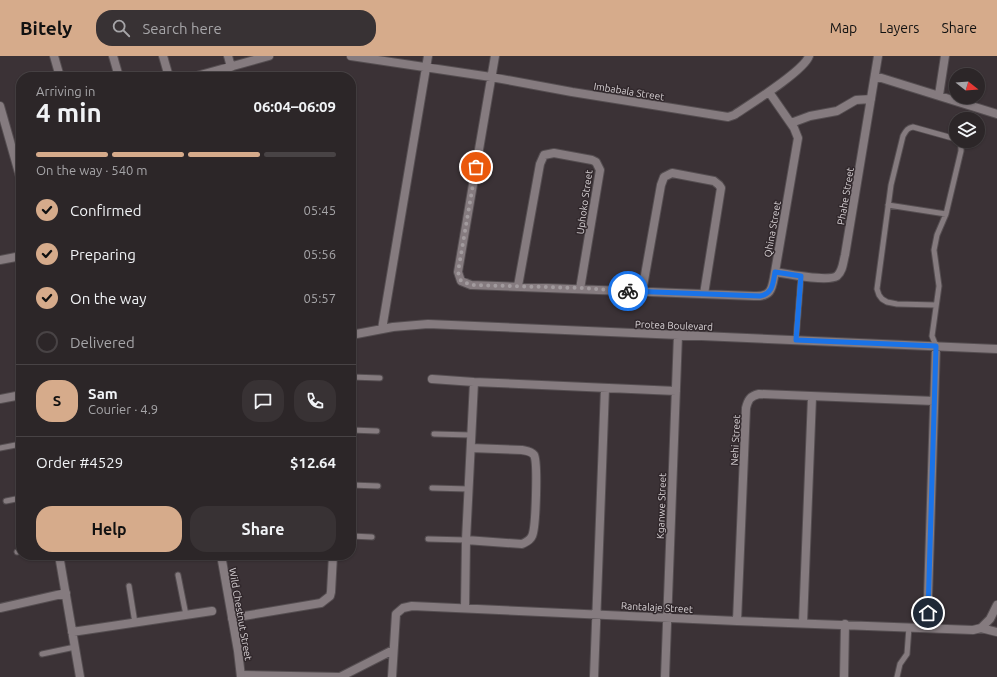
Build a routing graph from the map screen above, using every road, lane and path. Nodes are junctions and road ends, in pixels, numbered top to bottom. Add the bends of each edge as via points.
1 (54, 56) edge
2 (113, 56) edge
3 (163, 56) edge
4 (228, 56) edge
5 (269, 56) edge
6 (350, 56) edge
7 (428, 56) edge
8 (495, 56) edge
9 (809, 56) edge
10 (878, 56) edge
11 (945, 56) edge
12 (231, 67) junction
13 (426, 68) junction
14 (59, 72) edge
15 (118, 72) edge
16 (168, 72) edge
17 (212, 72) edge
18 (875, 76) junction
19 (491, 77) junction
20 (769, 92) junction
21 (939, 95) junction
22 (871, 99) junction
23 (0, 106) edge
24 (997, 114) edge
25 (791, 123) junction
26 (949, 137) edge
27 (961, 148) edge
28 (16, 162) edge
29 (888, 205) junction
30 (946, 214) junction
31 (16, 257) edge
32 (0, 260) edge
33 (775, 272) junction
34 (801, 276) junction
35 (518, 286) junction
36 (580, 288) junction
37 (642, 292) junction
38 (704, 294) junction
39 (936, 305) junction
40 (382, 330) junction
41 (356, 334) edge
42 (678, 335) junction
43 (796, 340) junction
44 (936, 346) junction
45 (997, 349) edge
46 (356, 377) edge
47 (380, 378) dead end
48 (432, 379) dead end
49 (474, 382) junction
50 (605, 388) junction
51 (676, 391) junction
52 (16, 396) edge
53 (812, 396) junction
54 (0, 399) edge
55 (934, 401) junction
56 (356, 430) edge
57 (377, 431) dead end
58 (434, 434) dead end
59 (471, 435) junction
60 (16, 445) edge
61 (0, 448) edge
62 (471, 448) junction
63 (356, 485) edge
64 (378, 486) dead end
65 (432, 488) dead end
66 (469, 489) junction
67 (16, 499) edge
68 (6, 501) dead end
69 (356, 536) edge
70 (372, 537) dead end
71 (428, 538) dead end
72 (466, 540) junction
73 (60, 560) edge
74 (222, 560) edge
75 (333, 560) edge
76 (178, 575) dead end
77 (129, 586) dead end
78 (66, 593) junction
79 (997, 605) edge
80 (0, 608) edge
81 (465, 608) junction
82 (212, 611) dead end
83 (596, 614) junction
84 (186, 615) junction
85 (666, 617) junction
86 (232, 618) junction
87 (737, 621) junction
88 (135, 623) junction
89 (803, 623) junction
90 (846, 624) junction
91 (909, 627) junction
92 (927, 628) junction
93 (982, 628) junction
94 (72, 632) junction
95 (997, 632) edge
96 (75, 647) junction
97 (393, 650) junction
98 (42, 654) dead end
99 (241, 676) edge
100 (80, 677) edge
101 (340, 677) edge
102 (392, 677) edge
103 (594, 677) edge
104 (665, 677) edge
105 (844, 677) edge
106 (897, 677) edge

1 - 14 street
2 - 15 street
3 - 16 street
4 - 12 street
5 - 12 street
6 - 13 street, Imbabala Street
7 - 13 street
8 - 19 street
9 - 20 street, Imbabala Street via 800,68
10 - 18 street, Phahe Street
11 - 21 street
12 - 17 street
13 - 19 street, Imbabala Street
13 - 40 street
18 - 21 street
18 - 22 street, Phahe Street
19 - 20 street, Imbabala Street via 721,117 734,115
19 - 35 street, Qhina Street via 459,276 461,281 471,285
20 - 25 street, Qhina Street
21 - 24 street
22 - 25 street via 856,100 837,111
22 - 34 street, Phahe Street via 840,273 833,278
23 - 28 street
25 - 33 street, Qhina Street via 797,133 797,143
26 - 29 lane via 913,127 906,131 895,166
27 - 30 lane
29 - 30 lane
29 - 39 lane via 878,275 879,295 887,302 897,304
30 - 39 lane via 934,250 939,286
31 - 32 street
33 - 34 street, Phahe Street
33 - 38 street, Qhina Street via 772,288 765,296
34 - 43 lane
35 - 36 street, Qhina Street
35 - 36 street, Uphoko Street via 540,164 544,155 551,153 592,160 600,170
36 - 37 street, Qhina Street
37 - 38 street, Qhina Street
37 - 38 street via 661,185 666,175 672,173 714,182 721,188
39 - 44 lane via 932,336
40 - 41 street, Protea Boulevard
40 - 42 street, Protea Boulevard via 428,324
42 - 43 street, Protea Boulevard
42 - 51 street, Kganwe Street
43 - 44 street, Protea Boulevard
44 - 45 street, Protea Boulevard
44 - 55 street
46 - 47 lane
48 - 49 street
49 - 50 street
49 - 59 street
50 - 51 street
50 - 83 street
51 - 85 street, Kganwe Street
52 - 54 street
53 - 55 street, Nehi Street
53 - 87 street, Nehi Street via 759,394 750,397 747,402
53 - 89 street
55 - 92 street
56 - 57 lane
58 - 59 lane
59 - 62 street
60 - 61 lane
62 - 66 street
62 - 72 street via 522,450 533,454 536,459 534,529 530,540 522,544
63 - 64 lane
65 - 66 lane
66 - 72 street
67 - 68 lane
69 - 70 lane
71 - 72 lane
72 - 81 street
73 - 78 street
74 - 86 street, Wild Chestnut Street
75 - 86 street via 331,592 322,603
76 - 84 lane
77 - 88 lane
78 - 80 street
78 - 94 street
79 - 93 street
81 - 83 street, Rantalaje Street
81 - 97 street, Rantalaje Street via 403,608 396,614
82 - 84 street
83 - 85 street, Rantalaje Street
83 - 103 street
84 - 88 street
85 - 87 street, Rantalaje Street
85 - 104 street, Kganwe Street
86 - 99 street, Wild Chestnut Street
87 - 89 street, Rantalaje Street
88 - 94 street
89 - 90 street, Rantalaje Street
90 - 91 street, Rantalaje Street
90 - 105 street
91 - 92 street, Rantalaje Street
91 - 106 lane via 907,654 898,667
92 - 93 street, Rantalaje Street
93 - 95 street, Rantalaje Street
94 - 96 street
96 - 98 lane
96 - 100 street
97 - 101 street
97 - 102 street, Rantalaje Street
99 - 101 street

